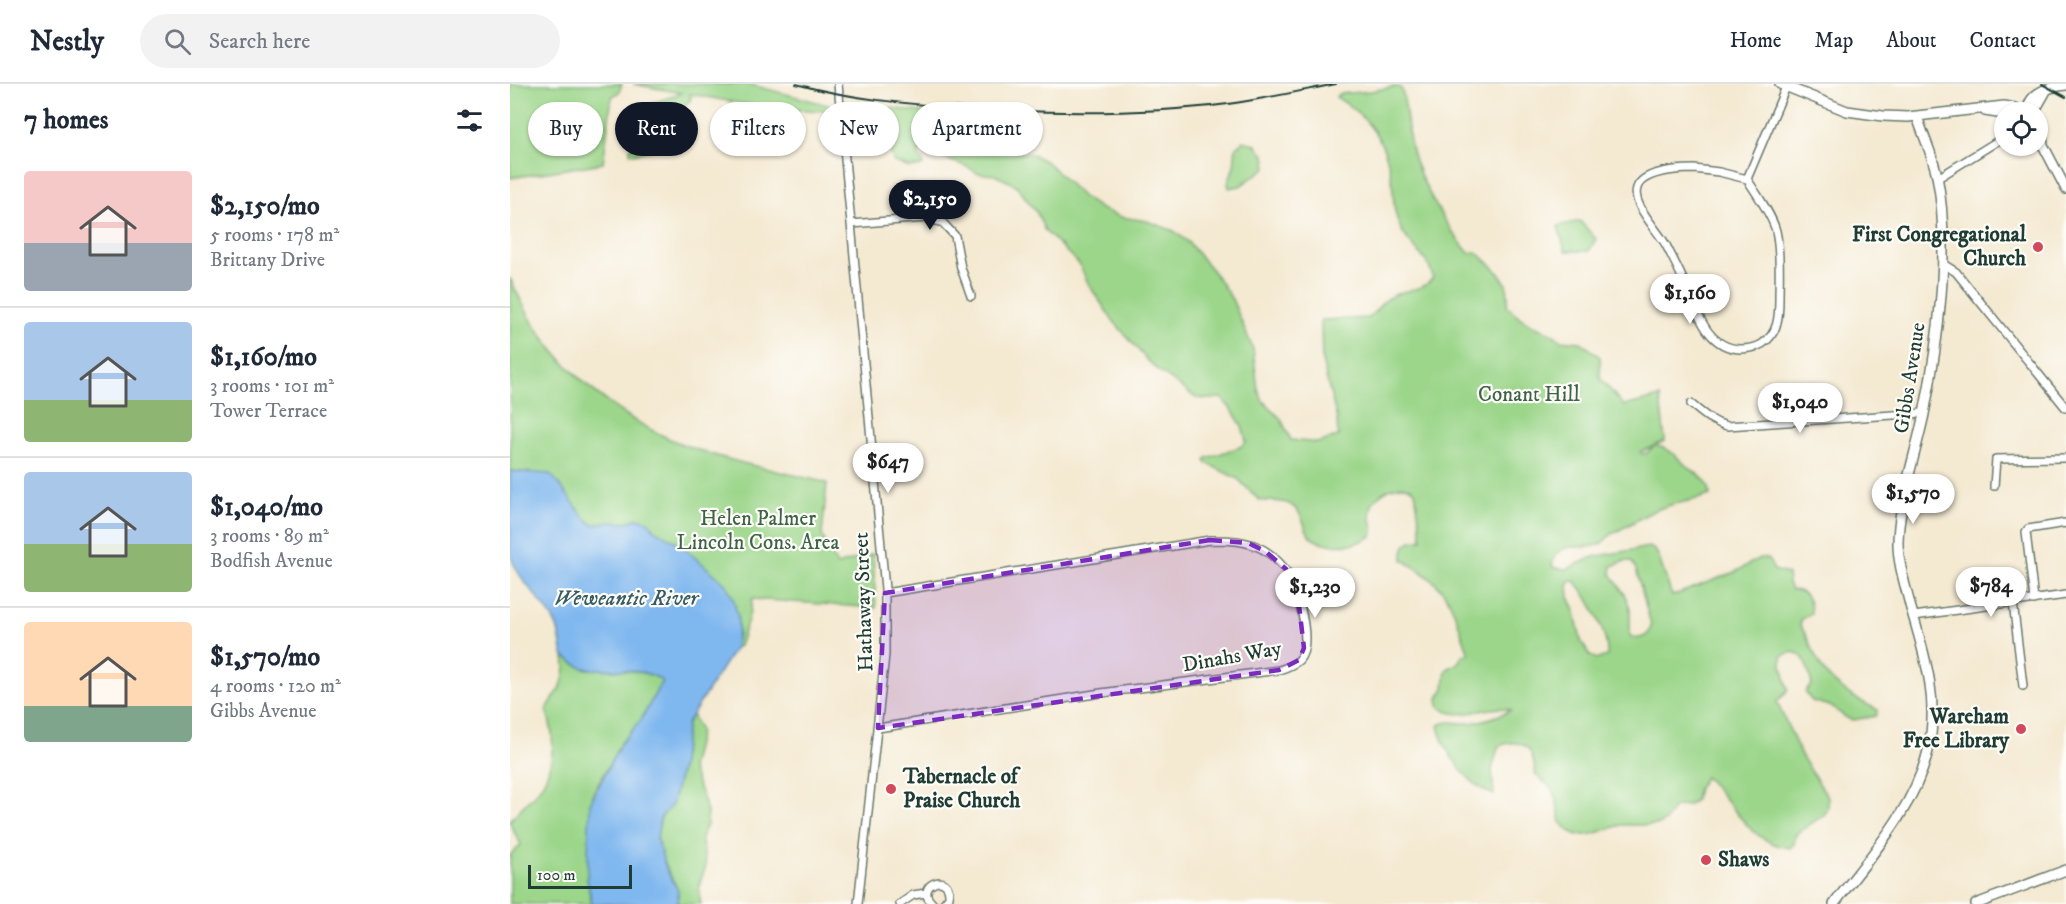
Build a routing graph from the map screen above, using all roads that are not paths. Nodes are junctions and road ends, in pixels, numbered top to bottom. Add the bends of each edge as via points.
1 (838, 84) edge
2 (1783, 85) edge
3 (2066, 85) edge
4 (2048, 86) edge
5 (2031, 102) edge
6 (1994, 108) edge
7 (1979, 110) junction
8 (1994, 112) edge
9 (1917, 116) junction
10 (1994, 143) edge
11 (2047, 156) edge
12 (1938, 178) junction
13 (1747, 179) junction
14 (2066, 189) edge
15 (851, 224) junction
16 (1943, 264) junction
17 (971, 296) dead end
18 (1691, 404) dead end
19 (2066, 408) edge
20 (1924, 413) junction
21 (2066, 458) edge
22 (1994, 486) dead end
23 (2066, 523) edge
24 (885, 593) junction
25 (2066, 595) edge
26 (2034, 600) junction
27 (2013, 602) junction
28 (1914, 615) junction
29 (2023, 686) dead end
30 (878, 728) junction
31 (2066, 870) edge
32 (926, 893) junction
33 (858, 904) edge
34 (900, 904) edge
35 (933, 904) edge
36 (943, 904) edge
37 (1834, 904) edge
38 (1976, 904) edge

1 - 15 street, Hathaway Street
2 - 9 main road via 1853,112
2 - 13 street
3 - 4 main road
4 - 5 main road
6 - 7 main road
7 - 8 main road
7 - 9 main road
9 - 12 main road, Gibbs Avenue
10 - 12 street
11 - 14 main road
12 - 16 main road, Gibbs Avenue
13 - 13 street via 1712,170 1676,170 1642,179 1636,193 1663,239 1706,330 1717,342 1736,349 1765,342 1779,320 1776,230
15 - 17 street via 926,218 943,223 955,236
15 - 24 street, Hathaway Street
16 - 19 street via 1956,272
16 - 20 main road, Gibbs Avenue
18 - 20 street via 1706,417 1727,426
20 - 28 main road, Gibbs Avenue via 1898,540 1901,572
21 - 22 street via 1996,459
23 - 26 street via 2026,532
24 - 30 street, Hathaway Street via 885,655
24 - 30 street, Dinahs Way via 1210,540 1234,540 1265,551 1286,569 1298,597 1304,648 1299,660 1279,670
25 - 26 street
26 - 27 street
27 - 28 street
27 - 29 street
28 - 37 main road, Gibbs Avenue via 1932,687 1932,724 1921,775 1906,806
30 - 33 street, Hathaway Street
31 - 38 main road
32 - 34 street via 913,895
32 - 35 street
32 - 36 street via 933,883 944,884 950,893

